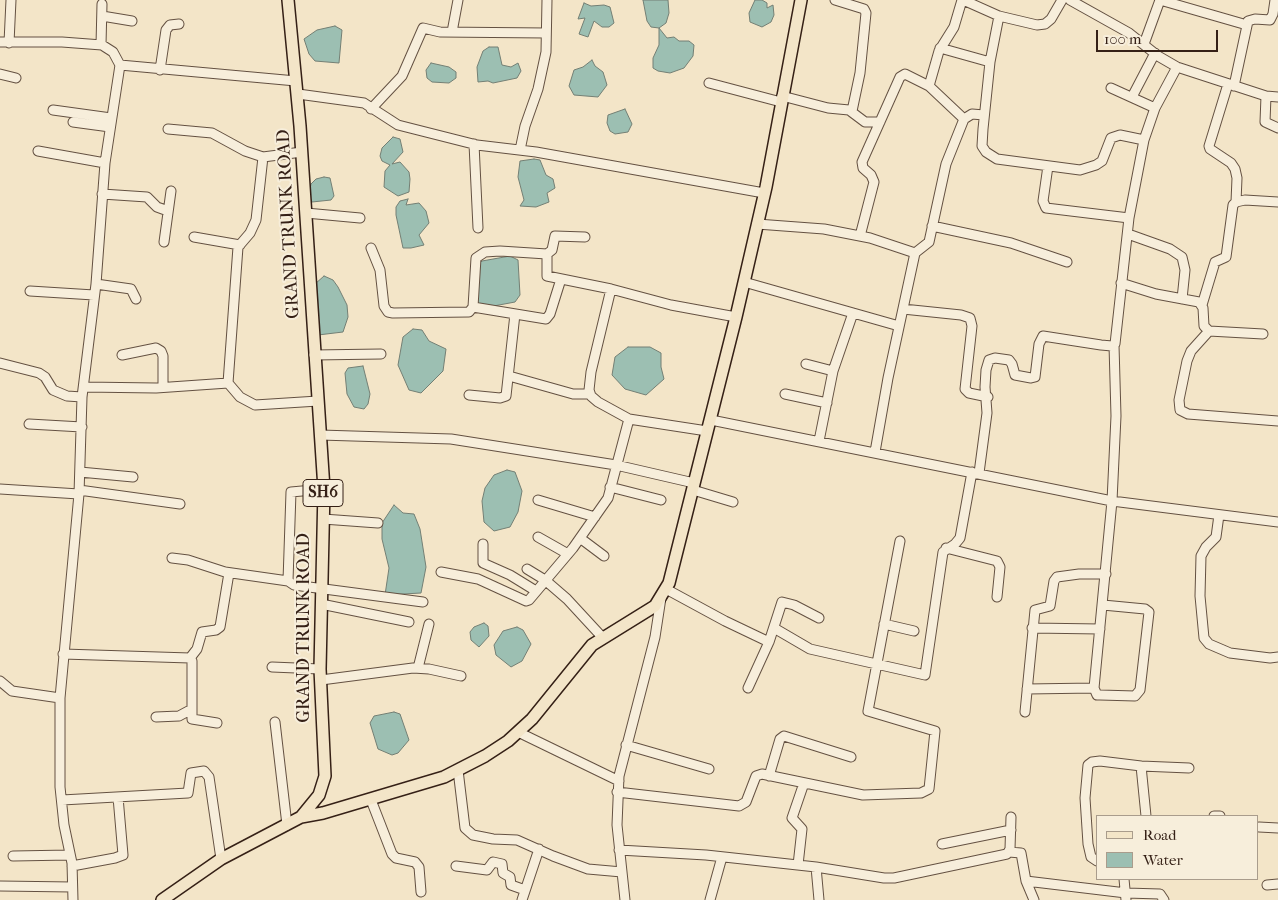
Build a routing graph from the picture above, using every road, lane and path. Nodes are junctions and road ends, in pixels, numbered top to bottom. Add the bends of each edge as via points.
1 (11, 0) edge
2 (288, 0) edge
3 (458, 0) edge
4 (547, 0) edge
5 (801, 0) edge
6 (835, 0) edge
7 (962, 0) edge
8 (1062, 0) edge
9 (1070, 0) edge
10 (1160, 0) edge
11 (1275, 0) edge
12 (102, 4) dead end
13 (102, 16) junction
14 (998, 16) junction
15 (132, 20) dead end
16 (179, 24) dead end
17 (1247, 25) junction
18 (452, 32) junction
19 (546, 33) junction
20 (5, 43) edge
21 (1144, 44) junction
22 (100, 45) junction
23 (940, 48) junction
24 (1155, 53) junction
25 (990, 62) junction
26 (120, 65) junction
27 (1177, 67) junction
28 (160, 70) junction
29 (0, 74) edge
30 (16, 78) dead end
31 (296, 81) junction
32 (709, 84) dead end
33 (1231, 85) junction
34 (929, 86) junction
35 (1111, 88) dead end
36 (298, 94) junction
37 (1266, 96) junction
38 (1278, 97) edge
39 (1132, 98) junction
40 (782, 99) junction
41 (1155, 108) junction
42 (371, 109) junction
43 (53, 110) dead end
44 (852, 111) junction
45 (984, 115) junction
46 (964, 119) junction
47 (73, 122) dead end
48 (880, 122) junction
49 (111, 123) junction
50 (1278, 128) edge
51 (168, 129) dead end
52 (1144, 140) junction
53 (474, 144) junction
54 (520, 150) junction
55 (38, 151) dead end
56 (302, 152) junction
57 (263, 157) junction
58 (105, 163) junction
59 (1048, 166) junction
60 (171, 191) dead end
61 (102, 194) junction
62 (764, 194) junction
63 (1236, 202) junction
64 (1278, 202) edge
65 (168, 211) junction
66 (306, 213) junction
67 (360, 218) dead end
68 (1129, 218) junction
69 (757, 224) junction
70 (932, 226) junction
71 (478, 228) dead end
72 (1128, 234) junction
73 (860, 236) junction
74 (194, 237) dead end
75 (585, 237) dead end
76 (164, 242) dead end
77 (240, 245) junction
78 (371, 248) dead end
79 (915, 253) junction
80 (547, 254) junction
81 (1067, 262) dead end
82 (561, 279) junction
83 (744, 282) junction
84 (96, 284) junction
85 (1121, 284) junction
86 (611, 289) junction
87 (30, 290) dead end
88 (94, 295) junction
89 (136, 299) dead end
90 (1182, 299) junction
91 (1202, 305) junction
92 (473, 307) junction
93 (903, 309) junction
94 (853, 313) junction
95 (515, 314) junction
96 (736, 317) junction
97 (899, 326) junction
98 (1209, 332) junction
99 (1263, 334) dead end
100 (1114, 345) junction
101 (381, 354) dead end
102 (122, 355) dead end
103 (314, 355) junction
104 (0, 363) edge
105 (806, 364) dead end
106 (833, 371) junction
107 (509, 376) junction
108 (228, 383) junction
109 (84, 387) junction
110 (163, 388) junction
111 (590, 394) junction
112 (785, 394) dead end
113 (469, 396) dead end
114 (988, 396) junction
115 (82, 397) junction
116 (318, 401) junction
117 (827, 403) junction
118 (629, 419) junction
119 (1278, 421) edge
120 (29, 424) dead end
121 (709, 426) junction
122 (82, 427) junction
123 (320, 435) junction
124 (819, 441) junction
125 (875, 452) junction
126 (616, 466) junction
127 (80, 472) junction
128 (976, 472) junction
129 (133, 477) dead end
130 (610, 487) junction
131 (694, 487) junction
132 (0, 489) edge
133 (324, 489) junction
134 (79, 492) junction
135 (538, 500) dead end
136 (661, 500) dead end
137 (1112, 501) junction
138 (733, 502) dead end
139 (180, 504) dead end
140 (1219, 515) junction
141 (594, 517) junction
142 (323, 519) junction
143 (1278, 522) edge
144 (378, 523) dead end
145 (538, 537) dead end
146 (580, 538) junction
147 (900, 542) dead end
148 (483, 544) dead end
149 (946, 548) junction
150 (568, 554) junction
151 (604, 556) dead end
152 (172, 558) dead end
153 (527, 569) dead end
154 (441, 572) dead end
155 (229, 573) junction
156 (1106, 574) junction
157 (545, 580) junction
158 (288, 582) junction
159 (321, 587) junction
160 (536, 591) junction
161 (664, 592) junction
162 (997, 597) dead end
163 (424, 602) dead end
164 (321, 604) junction
165 (1103, 605) junction
166 (819, 618) dead end
167 (409, 622) dead end
168 (429, 624) dead end
169 (884, 624) junction
170 (774, 628) junction
171 (1032, 628) junction
172 (1100, 629) junction
173 (914, 631) dead end
174 (603, 638) junction
175 (769, 642) junction
176 (63, 654) junction
177 (1278, 657) edge
178 (190, 658) junction
179 (876, 664) junction
180 (272, 667) dead end
181 (418, 668) junction
182 (321, 674) junction
183 (462, 676) dead end
184 (0, 682) edge
185 (748, 688) dead end
186 (1094, 688) junction
187 (1027, 689) junction
188 (60, 698) junction
189 (192, 709) junction
190 (1025, 712) dead end
191 (156, 716) dead end
192 (275, 722) dead end
193 (217, 723) dead end
194 (518, 732) junction
195 (626, 745) junction
196 (851, 757) dead end
197 (1141, 766) junction
198 (1189, 768) dead end
199 (709, 769) dead end
200 (458, 770) junction
201 (769, 776) junction
202 (619, 781) junction
203 (804, 783) junction
204 (617, 792) junction
205 (118, 797) junction
206 (62, 800) junction
207 (371, 800) junction
208 (1146, 815) edge
209 (301, 817) junction
210 (1011, 817) dead end
211 (287, 825) junction
212 (1259, 827) dead end
213 (1278, 828) edge
214 (1011, 830) junction
215 (942, 844) dead end
216 (539, 849) junction
217 (619, 850) junction
218 (1009, 852) junction
219 (70, 855) junction
220 (13, 856) dead end
221 (722, 857) junction
222 (221, 859) junction
223 (1096, 860) edge
224 (798, 865) junction
225 (72, 866) junction
226 (456, 866) dead end
227 (816, 868) junction
228 (622, 872) junction
229 (1124, 880) edge
230 (1026, 881) junction
231 (1278, 884) edge
232 (1267, 885) dead end
233 (0, 886) edge
234 (72, 887) junction
235 (525, 890) junction
236 (421, 892) dead end
237 (1126, 897) edge
238 (73, 900) edge
239 (162, 900) edge
240 (522, 900) edge
241 (626, 900) edge
242 (710, 900) edge
243 (819, 900) edge
244 (1034, 900) edge
245 (1164, 900) edge

1 - 20 street
2 - 31 main road, GRAND TRUNK ROAD / SH6
3 - 18 street
4 - 19 street
5 - 40 main road
6 - 44 street via 864,9 866,13 859,80
7 - 14 street
7 - 23 street via 954,27
8 - 14 street via 1056,14 1045,24 1024,23
9 - 21 street via 1117,25
10 - 17 street
10 - 21 street
11 - 17 street via 1270,20 1251,19
12 - 13 street
13 - 15 street
13 - 22 street
14 - 25 street
16 - 28 street via 170,25 166,30
17 - 33 street
18 - 19 street
18 - 42 street via 423,28 402,76
19 - 54 street via 546,52 538,89
20 - 22 street
21 - 24 street
22 - 26 street via 113,52
23 - 25 street
23 - 34 street
24 - 27 street
24 - 39 street
25 - 45 street
26 - 28 street
26 - 49 street
27 - 33 street
27 - 41 street
28 - 31 street
29 - 30 street
31 - 36 main road, GRAND TRUNK ROAD / SH6
32 - 40 street
33 - 37 street
33 - 63 street via 1209,146 1235,169
34 - 46 street
34 - 48 street via 903,74 891,93
35 - 39 street
36 - 42 street via 364,103
36 - 56 main road, GRAND TRUNK ROAD / SH6
37 - 38 street
37 - 50 street via 1264,122
39 - 41 street
40 - 44 street
40 - 62 main road
41 - 52 street
42 - 53 street via 398,125
43 - 49 street
44 - 48 street via 865,122
45 - 46 street via 972,114
45 - 59 street via 982,146 986,152 996,159
46 - 70 street via 946,164
47 - 49 street
48 - 73 street via 862,162 874,182
49 - 58 street
51 - 57 street via 212,133
52 - 59 street via 1120,135 1110,138 1102,161 1088,169
52 - 68 street
53 - 54 street
53 - 71 street
54 - 62 street
55 - 58 street
56 - 57 street
56 - 66 main road, GRAND TRUNK ROAD / SH6
57 - 77 street via 256,220
58 - 61 street
59 - 68 street via 1043,201 1046,208
60 - 65 street
61 - 65 street via 147,197
61 - 84 street
62 - 69 main road
63 - 64 street
63 - 91 street via 1230,215 1226,257 1215,262
65 - 76 street
66 - 67 street
66 - 103 main road, GRAND TRUNK ROAD / SH6
68 - 72 street
69 - 73 street via 824,229
69 - 83 main road
70 - 79 street via 929,242
70 - 81 street via 1011,243
72 - 85 street
72 - 90 street via 1170,249 1182,257 1185,270
73 - 79 street
74 - 77 street
75 - 80 street via 555,236 552,250
77 - 108 street
78 - 92 street via 380,270 384,306 388,312 469,312
79 - 93 street
80 - 82 street via 546,276
80 - 92 street via 485,252 476,258
82 - 86 street
82 - 95 street via 548,317
83 - 94 street
83 - 96 main road
84 - 88 street
84 - 89 street via 131,288
85 - 90 street
85 - 100 street
86 - 96 street
86 - 111 street via 591,372
87 - 88 street
88 - 109 street
90 - 91 street
91 - 98 street via 1204,326
92 - 95 street
93 - 97 street
93 - 114 street via 970,318 972,326 965,389 969,393
94 - 97 street
94 - 106 street
95 - 107 street
96 - 121 main road
97 - 125 street
98 - 99 street
98 - 119 street via 1186,361 1180,410 1188,414
100 - 114 street via 1043,336 1034,378 1017,377 1009,360 989,360 986,370
100 - 137 street via 1116,416
101 - 103 street
102 - 110 street via 150,349 161,351
103 - 116 main road, GRAND TRUNK ROAD / SH6
104 - 115 street via 39,372 53,390 67,396
105 - 106 street
106 - 117 street
107 - 111 street via 573,394
107 - 113 street via 506,396
108 - 110 street
108 - 116 street via 240,397 255,405
109 - 110 street
109 - 115 street
111 - 118 street
112 - 117 street
114 - 128 street
115 - 122 street
116 - 123 main road, GRAND TRUNK ROAD / SH6
117 - 124 street
118 - 121 street
118 - 126 street
120 - 122 street
121 - 124 street
121 - 131 main road
122 - 127 street
123 - 126 street via 451,439
123 - 133 main road, GRAND TRUNK ROAD / SH6
124 - 125 street
125 - 128 street
126 - 130 street
126 - 131 street
127 - 129 street
127 - 134 street
128 - 137 street
128 - 149 street via 960,538
130 - 136 street
130 - 141 street via 608,498
131 - 138 street
131 - 161 main road
132 - 134 street
133 - 142 main road, GRAND TRUNK ROAD / SH6
133 - 158 street via 291,492
134 - 139 street
134 - 176 street
135 - 141 street
137 - 140 street
137 - 156 street
140 - 143 street
140 - 177 street via 1216,537 1201,556 1204,638 1209,644 1230,653
141 - 146 street
142 - 144 street
142 - 159 main road, GRAND TRUNK ROAD / SH6
145 - 150 street
146 - 150 street
146 - 151 street
147 - 169 street
148 - 160 street via 483,563
149 - 162 street via 997,561 1000,567
149 - 179 street via 927,672 922,675
150 - 157 street
152 - 155 street
153 - 157 street
154 - 160 street via 478,579 526,601
155 - 158 street
155 - 178 street via 220,627 202,632 198,649
156 - 165 street
156 - 171 street via 1057,577 1052,602 1047,608 1035,610
157 - 160 street
157 - 174 street
158 - 159 street
159 - 163 street
159 - 164 main road, GRAND TRUNK ROAD / SH6
161 - 174 main road via 656,606
161 - 175 street
161 - 195 street
164 - 167 street
164 - 182 main road, GRAND TRUNK ROAD / SH6
165 - 172 street
165 - 186 street via 1148,610 1146,647 1140,690 1135,696 1096,695
166 - 170 street via 794,604 782,602
168 - 181 street
169 - 173 street
169 - 179 street
170 - 175 street
170 - 179 street via 810,649
171 - 172 street
171 - 187 street
172 - 186 street
174 - 194 main road via 592,645
175 - 185 street
176 - 178 street
176 - 188 street
178 - 189 street
179 - 203 street via 867,708 870,714 935,731 929,789 921,793 863,795
180 - 182 street
181 - 182 street
181 - 183 street
182 - 209 main road, GRAND TRUNK ROAD / SH6 via 324,776 319,795
184 - 188 street via 12,691
186 - 187 street
187 - 190 street
188 - 206 street
189 - 191 street via 179,716
189 - 193 street via 192,719
192 - 211 street
194 - 200 main road via 485,756
194 - 202 street
195 - 199 street
195 - 202 street
196 - 201 street via 784,736 780,739
197 - 198 street
197 - 208 street
197 - 223 street via 1100,761 1088,765 1085,798 1088,844 1091,857
200 - 207 main road
200 - 216 street via 464,828 473,835 517,840
201 - 203 street
201 - 204 street via 756,776 746,802 739,806
202 - 204 street
203 - 224 street via 792,818 802,829
204 - 217 street
205 - 206 street
205 - 222 street via 188,793 190,774 204,771 209,777
205 - 225 street via 123,854
206 - 219 street
207 - 209 main road
207 - 236 street via 392,854 415,862 419,867
209 - 211 main road, GRAND TRUNK ROAD / SH6
210 - 214 street
211 - 222 main road, GRAND TRUNK ROAD / SH6
212 - 213 street
214 - 215 street
214 - 218 street
216 - 228 street via 588,869
216 - 235 street
217 - 221 street
217 - 228 street
218 - 227 street via 894,878
218 - 230 street via 1021,853
219 - 220 street
219 - 225 street
221 - 224 street
221 - 242 street
222 - 239 main road, GRAND TRUNK ROAD / SH6
224 - 227 street
225 - 234 street
226 - 235 street via 487,870 493,862 502,864 503,873 510,877 511,885
227 - 243 street
228 - 241 street
229 - 237 street
230 - 237 street
230 - 244 street
231 - 232 street
233 - 234 street
234 - 238 street
235 - 240 street
237 - 245 street via 1160,894

